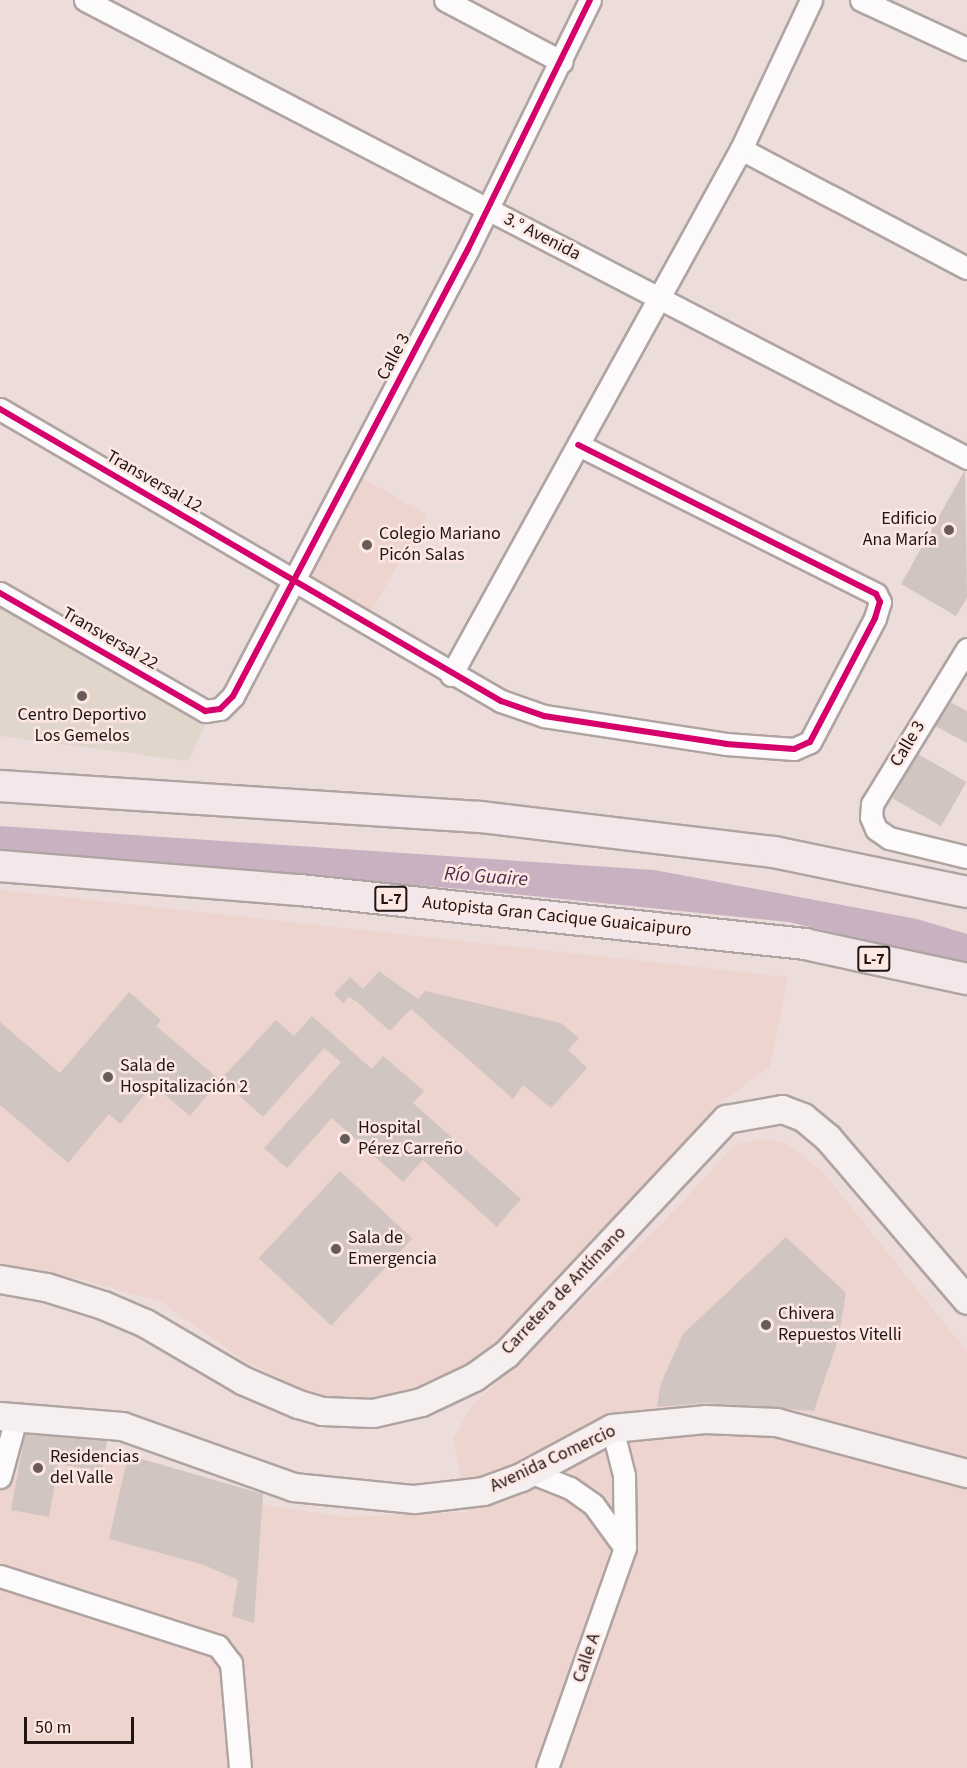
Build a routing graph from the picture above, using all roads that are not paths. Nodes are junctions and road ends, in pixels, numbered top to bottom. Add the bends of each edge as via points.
1 (85, 0) edge
2 (445, 0) edge
3 (590, 0) edge
4 (811, 0) edge
5 (861, 0) edge
6 (967, 49) edge
7 (562, 62) junction
8 (741, 149) junction
9 (484, 208) junction
10 (967, 268) edge
11 (658, 296) junction
12 (0, 409) edge
13 (578, 445) junction
14 (967, 458) edge
15 (294, 580) junction
16 (0, 593) edge
17 (967, 649) edge
18 (451, 675) junction
19 (958, 681) edge
20 (205, 711) joint
21 (0, 786) edge
22 (967, 857) edge
23 (0, 866) edge
24 (967, 892) edge
25 (967, 979) edge
26 (0, 1279) edge
27 (967, 1300) edge
28 (8, 1417) edge
29 (612, 1428) junction
30 (530, 1472) junction
31 (967, 1473) edge
32 (0, 1477) edge
33 (625, 1548) junction
34 (0, 1576) edge
35 (240, 1768) edge
36 (547, 1768) edge

1 - 9 street, 3.° Avenida
2 - 7 street
3 - 7 street, Calle 3
4 - 8 street
5 - 6 street
7 - 9 street, Calle 3
8 - 10 street
8 - 11 street
9 - 11 street, 3.° Avenida
9 - 15 street, Calle 3 via 468,249
11 - 13 street
11 - 14 street, 3.° Avenida
12 - 15 street, Transversal 12
13 - 18 street
13 - 18 street, Transversal 12 via 876,594 880,602 875,618 820,728 810,742 794,749 726,744 544,716 501,701
15 - 18 street, Transversal 12
15 - 20 street, Calle 3 via 233,696 220,709
16 - 20 street, Transversal 22
17 - 19 street, Calle 3
19 - 22 street, Calle 3 via 872,804 871,817 876,829 890,838
21 - 24 highway via 480,817 774,852
23 - 25 highway, Autopista Gran Cacique Guaicaipuro / L-7 via 300,890 805,944
26 - 27 main road, Carretera de Antímano via 46,1287 103,1305 145,1323 242,1380 298,1404 322,1412 373,1413 421,1402 474,1377 506,1354 726,1119 782,1109 803,1117 828,1138
28 - 30 main road, Avenida Comercio via 122,1425 305,1488 414,1499 483,1491
28 - 32 street
29 - 30 main road, Avenida Comercio
29 - 31 main road, Avenida Comercio via 705,1419 776,1422
29 - 33 street via 624,1475
30 - 33 street via 570,1488 593,1504
33 - 36 street, Calle A
34 - 35 street via 218,1646 231,1663

